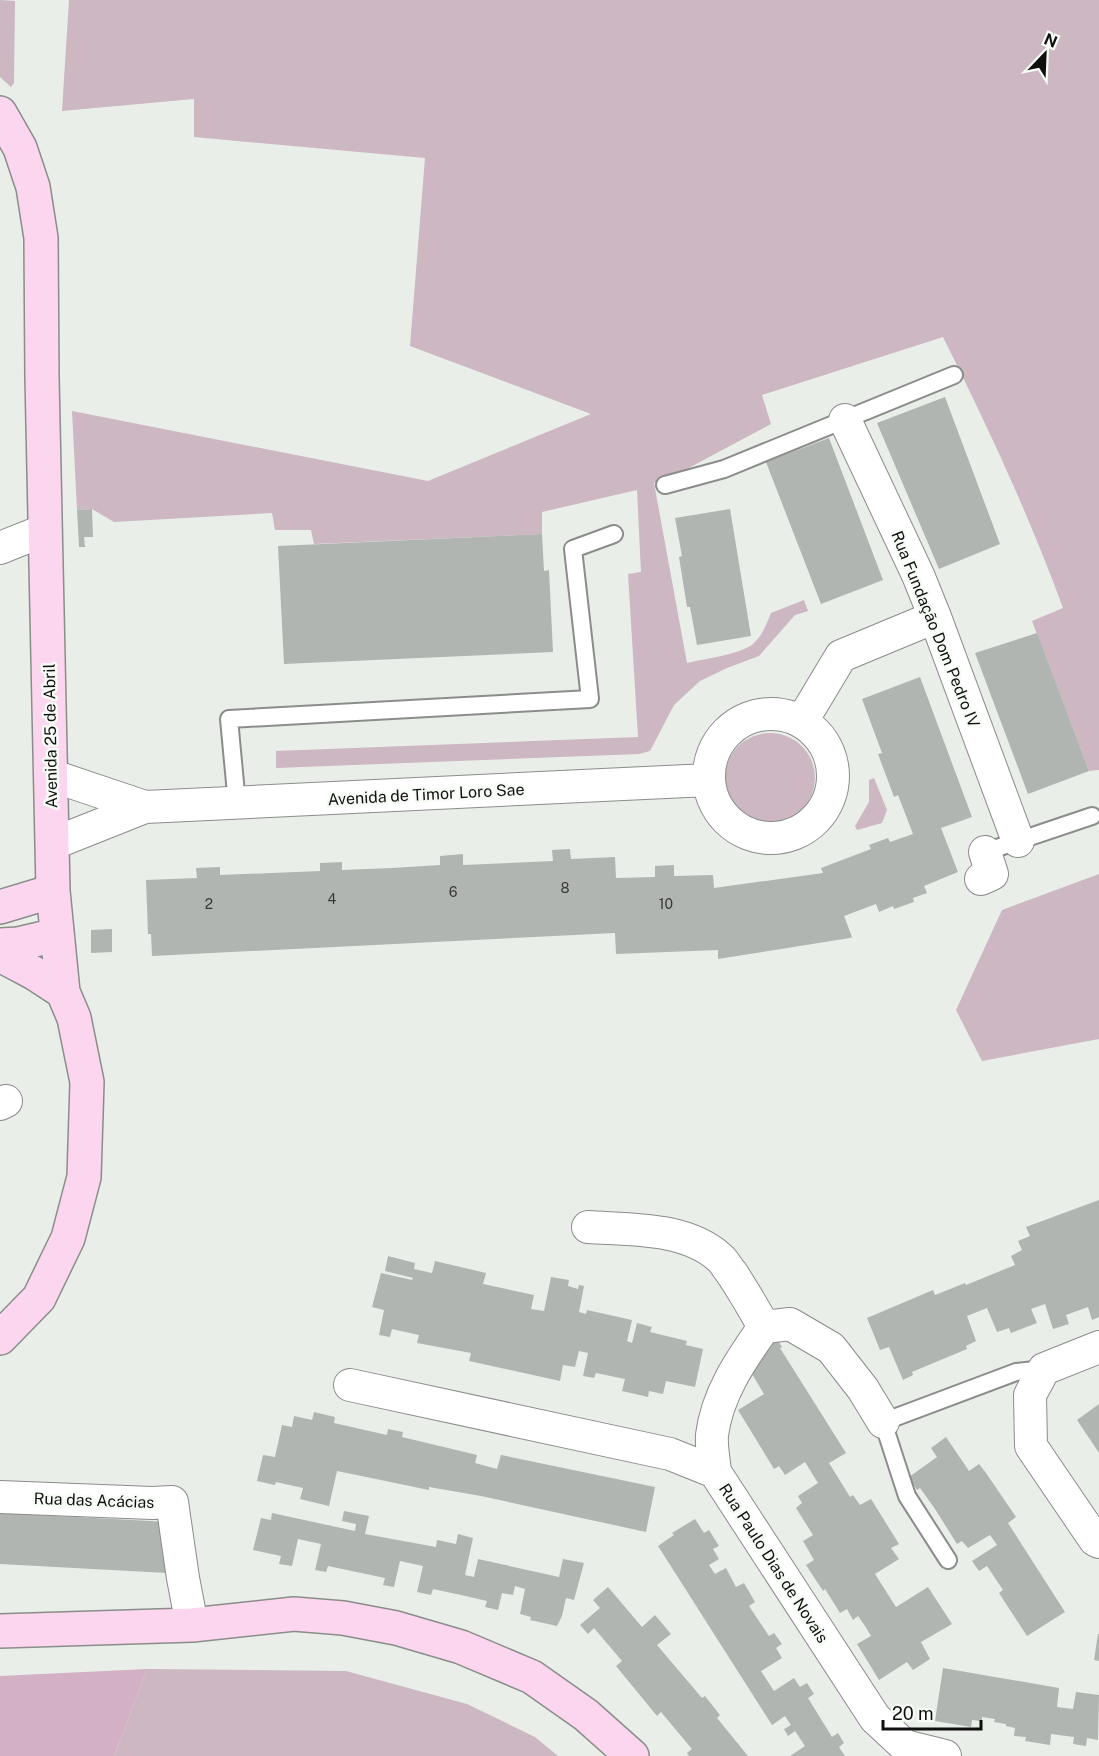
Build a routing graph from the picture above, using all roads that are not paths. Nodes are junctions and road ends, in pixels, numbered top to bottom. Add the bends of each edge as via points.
1 (0, 113) edge
2 (954, 375) dead end
3 (845, 420) junction
4 (665, 484) dead end
5 (45, 530) junction
6 (614, 534) dead end
7 (0, 548) edge
8 (935, 618) junction
9 (802, 721) junction
10 (50, 775) junction
11 (708, 780) junction
12 (237, 804) junction
13 (145, 807) junction
14 (1092, 816) dead end
15 (1018, 841) junction
16 (52, 844) junction
17 (983, 865) dead end
18 (53, 891) junction
19 (0, 907) edge
20 (56, 934) junction
21 (0, 945) edge
22 (0, 955) edge
23 (63, 992) junction
24 (588, 1227) dead end
25 (764, 1328) junction
26 (0, 1338) edge
27 (1099, 1347) edge
28 (1044, 1369) junction
29 (350, 1385) dead end
30 (884, 1422) junction
31 (715, 1472) junction
32 (0, 1497) edge
33 (1099, 1542) edge
34 (948, 1560) dead end
35 (192, 1625) junction
36 (0, 1631) edge
37 (632, 1756) edge
38 (945, 1756) edge

1 - 5 street, Avenida 25 de Abril via 20,147 33,187 41,238
2 - 3 lane
3 - 4 lane via 724,470
3 - 8 street, Rua Fundação Dom Pedro IV
5 - 7 street
5 - 10 street, Avenida 25 de Abril
6 - 12 lane via 573,549 590,699 229,719
8 - 9 street via 841,656
8 - 15 street, Rua Fundação Dom Pedro IV
9 - 11 street via 765,714 730,728 710,760
9 - 11 street via 820,736 833,769 828,804 814,823 794,835 771,840 747,835 728,822 714,802
10 - 13 street, Avenida de Timor Loro Sae
10 - 16 street, Avenida 25 de Abril
11 - 12 street, Avenida de Timor Loro Sae
12 - 13 street, Avenida de Timor Loro Sae
13 - 16 street, Avenida de Timor Loro Sae
14 - 15 lane
15 - 17 lane
16 - 18 street, Avenida 25 de Abril
18 - 19 street
18 - 20 street, Avenida 25 de Abril
20 - 21 street
20 - 23 street, Avenida 25 de Abril
22 - 23 street
23 - 26 street, Avenida 25 de Abril via 74,1018 87,1082 84,1177 68,1238 39,1298
24 - 25 street via 662,1233 705,1247 721,1258
25 - 30 street via 790,1324 831,1348
25 - 31 street via 737,1366 721,1401 712,1436
27 - 28 street
28 - 30 lane via 1016,1372
28 - 33 street via 1030,1395 1031,1446
29 - 31 street, Rua Paulo Dias de Novais via 670,1454
30 - 34 lane via 907,1496
31 - 38 street, Rua Paulo Dias de Novais via 875,1718 905,1746
32 - 35 street, Rua das Acácias via 172,1502
35 - 36 street
35 - 37 street via 294,1614 343,1618 461,1647 532,1677 586,1715

